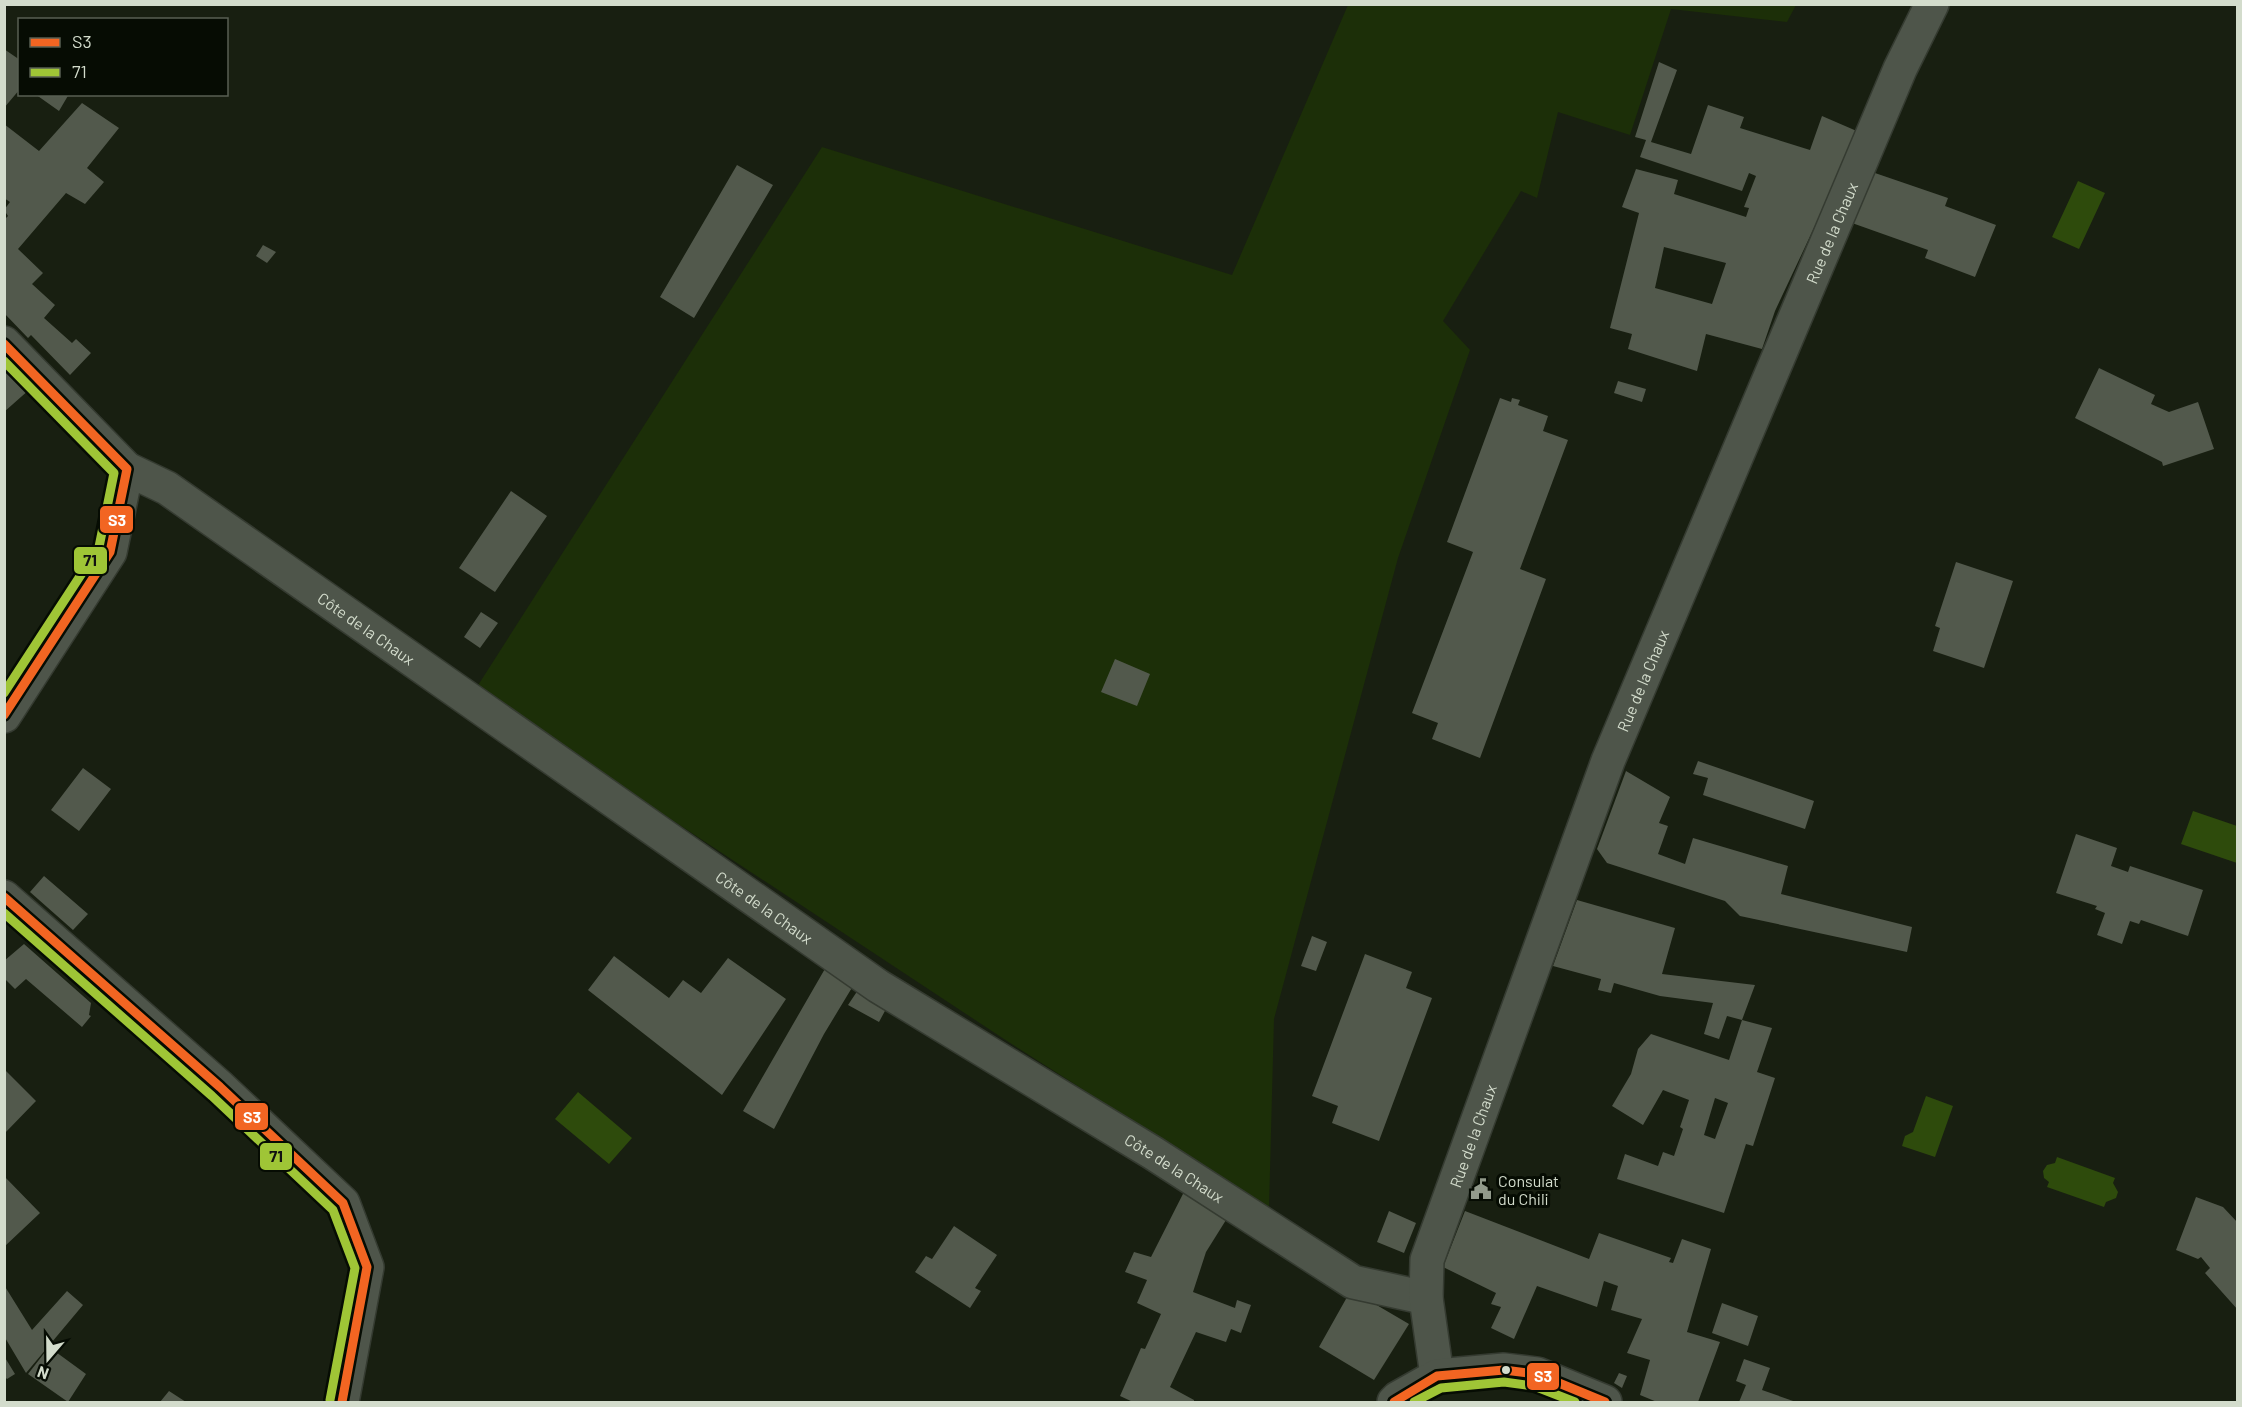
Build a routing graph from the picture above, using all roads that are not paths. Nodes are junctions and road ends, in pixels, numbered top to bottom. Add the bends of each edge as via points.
1 (1932, 4) edge
2 (4, 343) edge
3 (128, 469) junction
4 (4, 716) edge
5 (4, 897) edge
6 (1426, 1298) junction
7 (1437, 1376) junction
8 (342, 1402) edge
9 (1394, 1402) edge
10 (1605, 1402) edge

1 - 6 street, Rue de la Chaux via 1900,69 1608,761 1427,1260
2 - 3 street
3 - 4 street via 110,552
3 - 6 street, Côte de la Chaux via 168,488 878,986 1153,1153 1353,1282
5 - 8 street via 220,1087 343,1203 367,1268
6 - 7 street, Rue de la Chaux
7 - 9 street
7 - 10 street via 1503,1370 1537,1374

